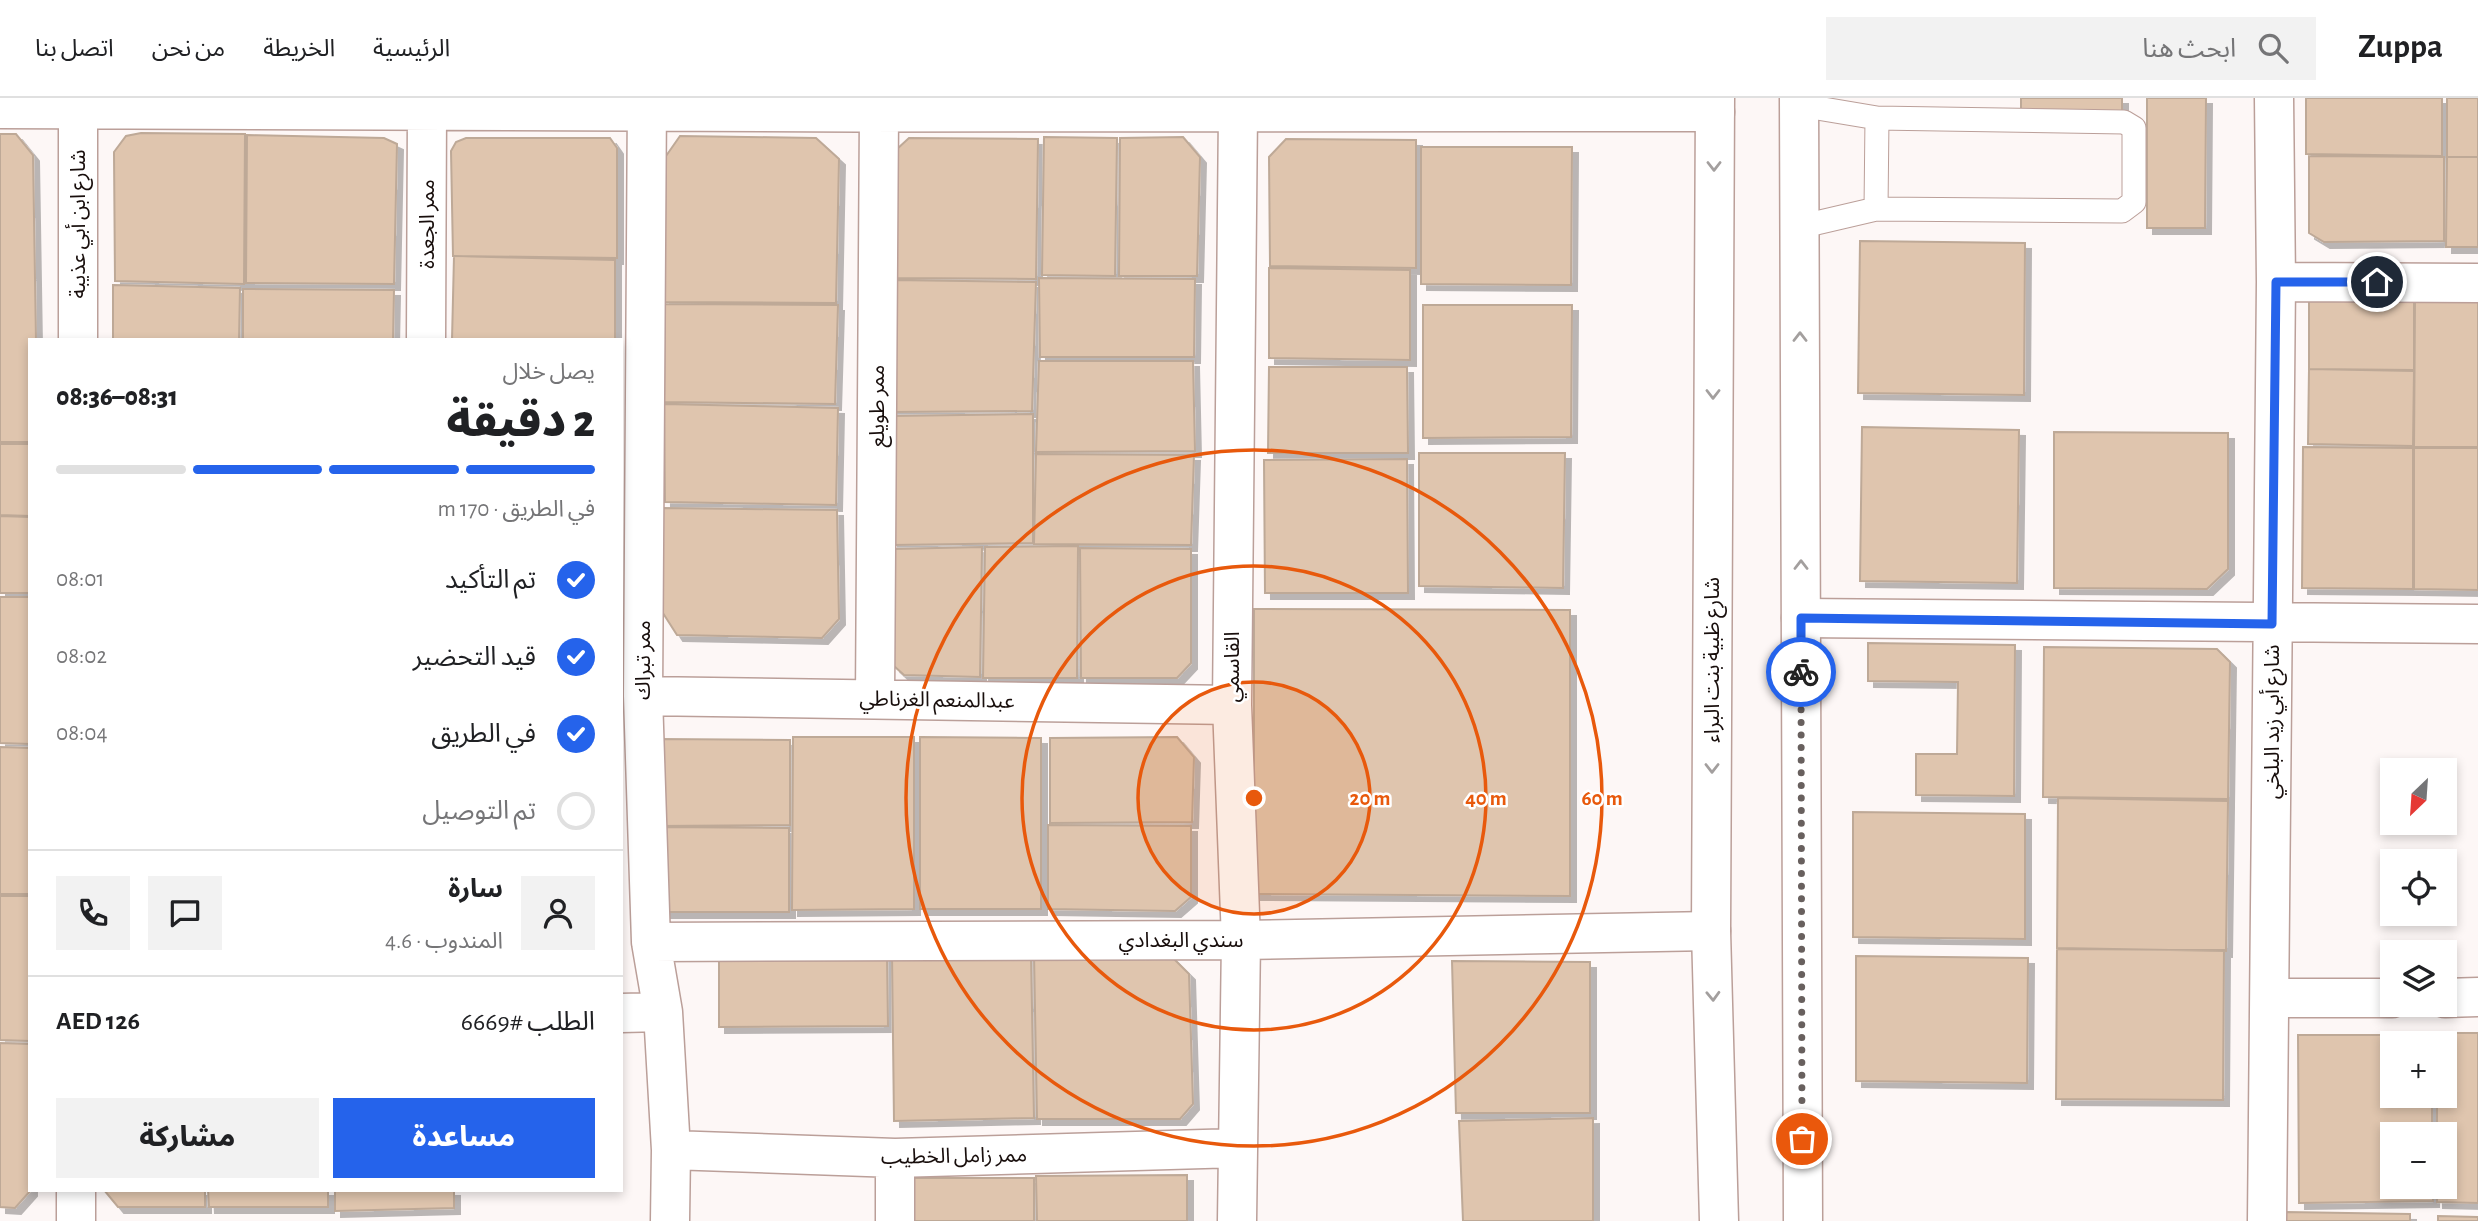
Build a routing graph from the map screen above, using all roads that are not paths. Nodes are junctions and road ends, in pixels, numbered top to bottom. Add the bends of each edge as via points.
1 (2274, 98) edge
2 (1799, 102) edge
3 (647, 104) edge
4 (1715, 105) edge
5 (0, 109) edge
6 (78, 109) junction
7 (427, 109) junction
8 (1238, 112) junction
9 (879, 113) junction
10 (1877, 118) junction
11 (1876, 209) junction
12 (1799, 227) junction
13 (2276, 282) junction
14 (2478, 283) edge
15 (78, 338) edge
16 (426, 338) edge
17 (1801, 618) junction
18 (2272, 624) junction
19 (2478, 624) edge
20 (643, 696) junction
21 (874, 698) junction
22 (1232, 705) junction
23 (1711, 931) junction
24 (1241, 940) junction
25 (651, 942) junction
26 (2271, 998) junction
27 (2380, 998) edge
28 (2457, 998) edge
29 (2478, 998) edge
30 (663, 1012) junction
31 (623, 1013) edge
32 (1238, 1148) junction
33 (671, 1150) junction
34 (895, 1158) junction
35 (76, 1192) edge
36 (76, 1221) edge
37 (670, 1221) edge
38 (895, 1221) edge
39 (1237, 1221) edge
40 (1719, 1221) edge
41 (1803, 1221) edge
42 (2267, 1221) edge

1 - 13 street, شارع أبي زيد البلخي
2 - 10 lane
2 - 12 street
3 - 7 street
3 - 9 street
3 - 20 street, ممر تبراك
4 - 8 street
4 -> 23 street, شارع ظبية بنت البراء
5 - 6 street
6 - 7 street
6 - 15 street, شارع ابن أبي عذيبة
7 - 16 street, ممر الجعدة
8 - 9 street
8 - 22 street, القاسمي
9 - 21 street, ممر طويلع
10 - 11 lane
10 - 11 lane via 2124,122 2134,128 2134,202 2122,211
11 - 12 lane
17 -> 12 street
13 - 14 street
13 - 18 street, شارع أبي زيد البلخي
17 - 18 street
17 - 41 street
18 - 19 street
18 - 26 street, شارع أبي زيد البلخي
20 - 21 street, عبدالمنعم الغرناطي
20 - 25 street, ممر تبراك
21 - 22 street, عبدالمنعم الغرناطي
22 - 24 street, القاسمي
23 - 24 street, سندي البغدادي
23 -> 40 street, شارع ظبية بنت البراء
24 - 25 street, سندي البغدادي
24 - 32 street, القاسمي
25 - 30 street, ممر تبراك
26 - 27 street
26 - 42 street, شارع أبي زيد البلخي
28 - 29 street
30 - 31 street
30 - 33 street, ممر تبراك
32 - 34 street, ممر زامل الخطيب
32 - 39 street, القاسمي
33 - 34 street, ممر زامل الخطيب
33 - 37 street, ممر تبراك
34 - 38 street
35 - 36 street

